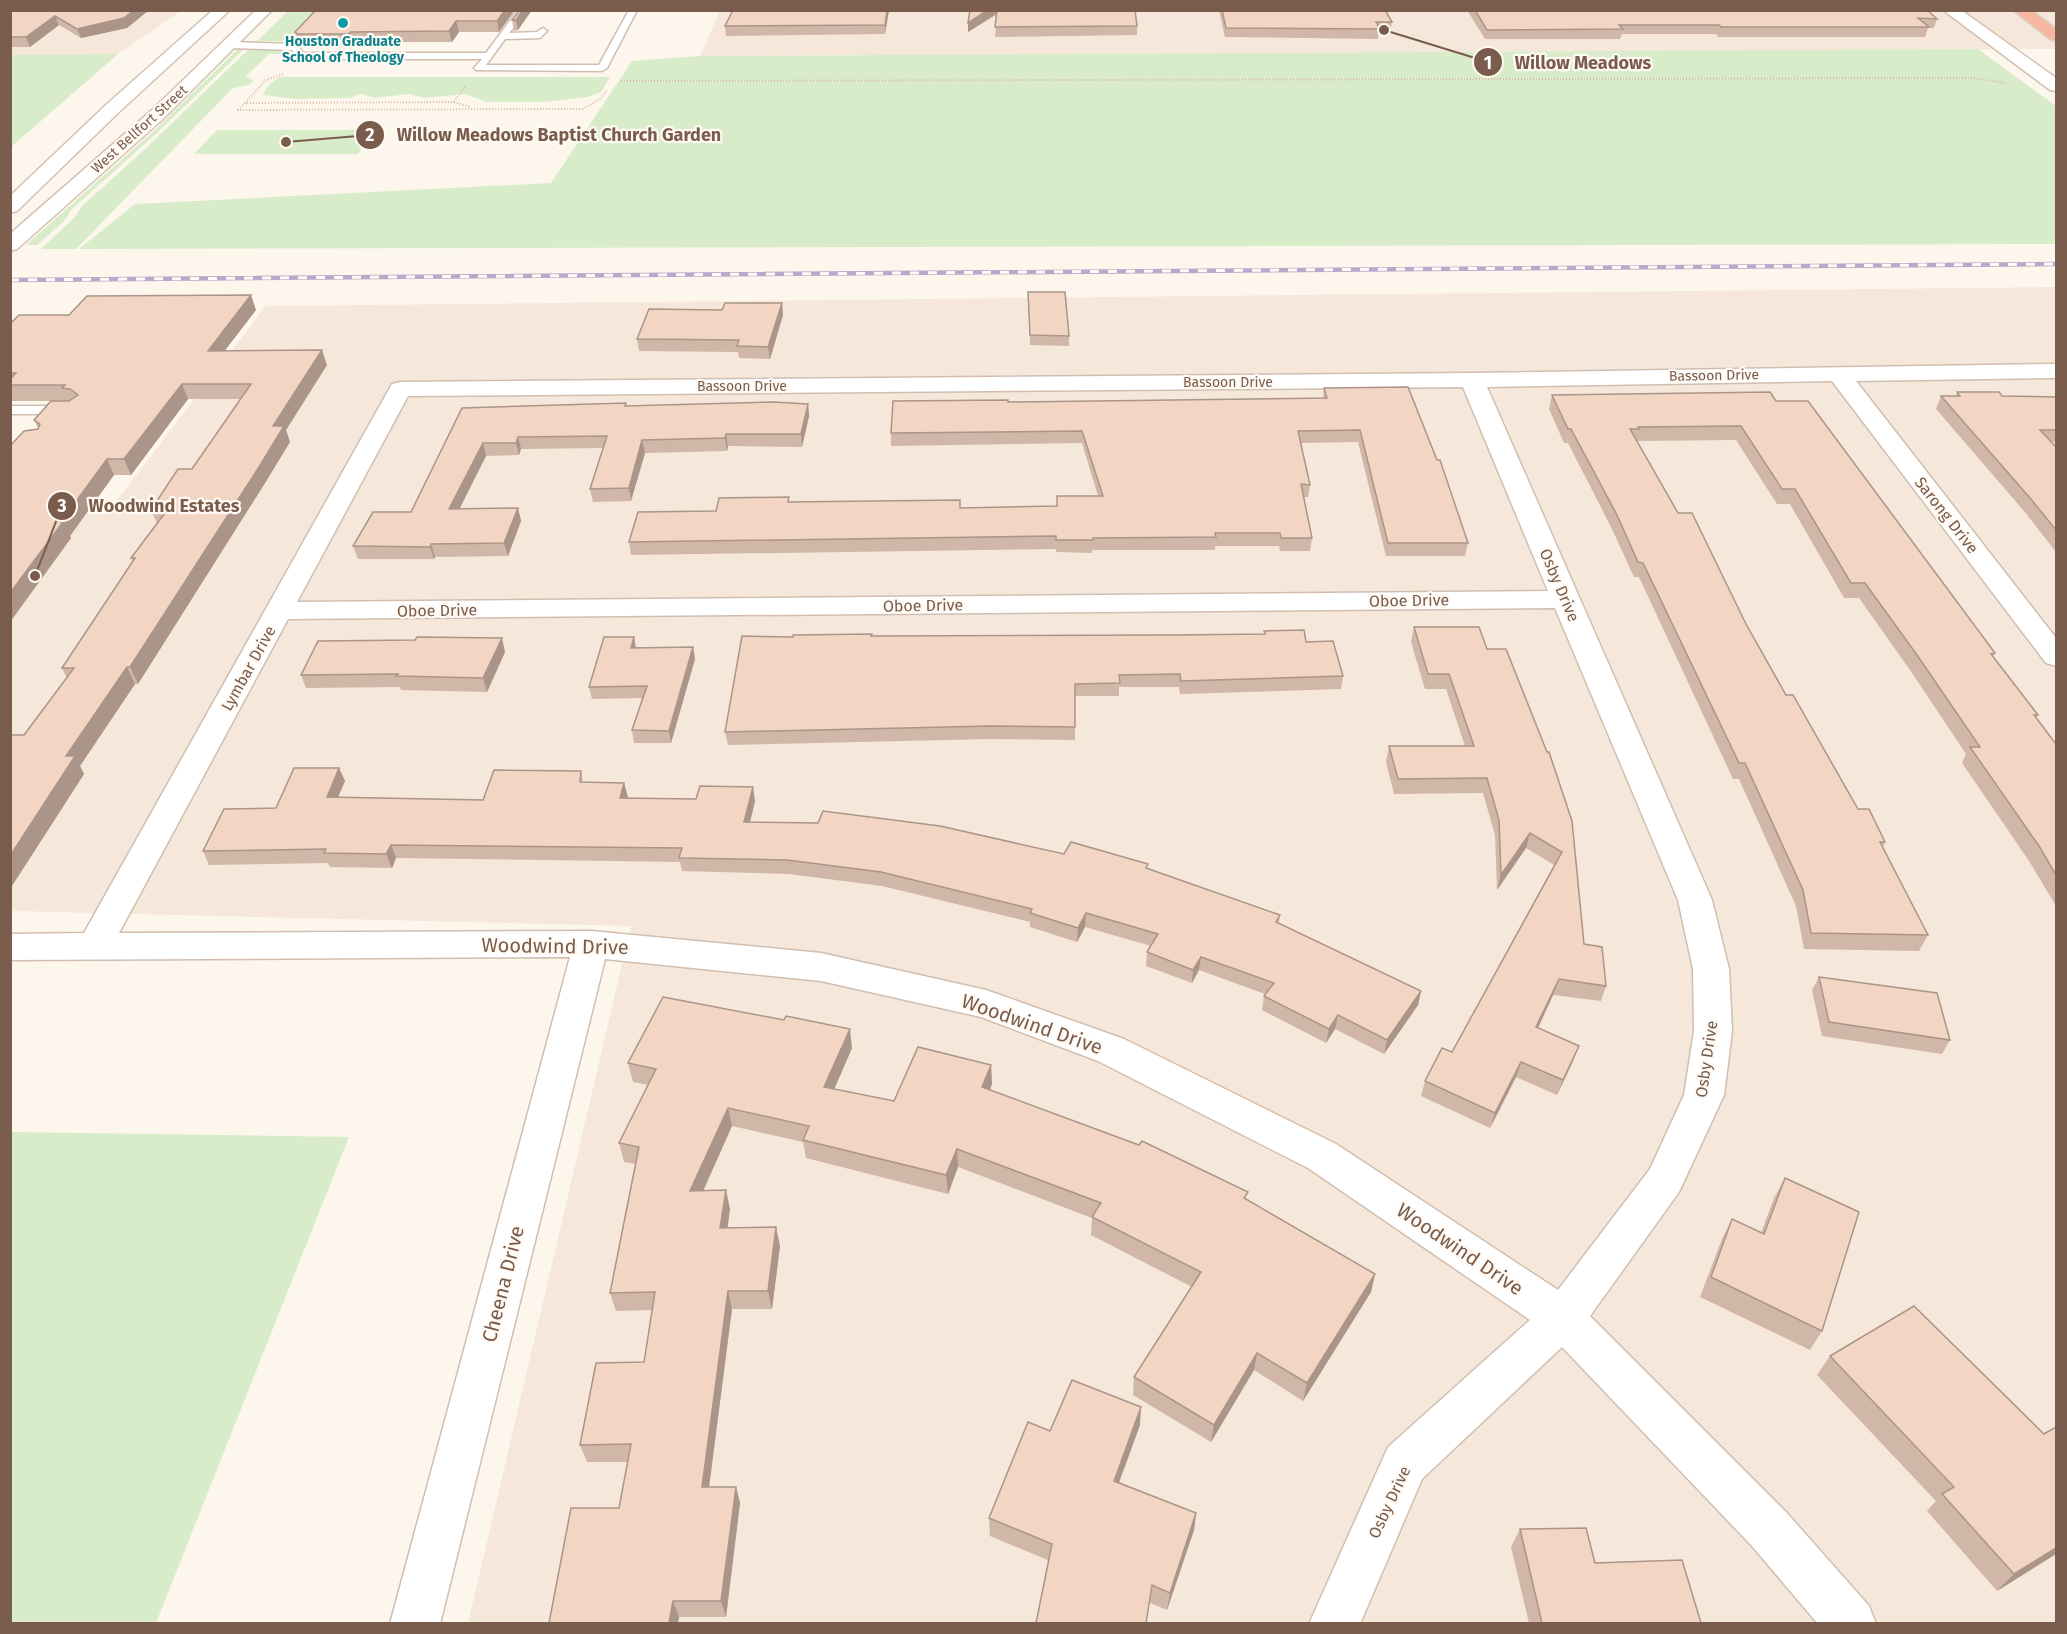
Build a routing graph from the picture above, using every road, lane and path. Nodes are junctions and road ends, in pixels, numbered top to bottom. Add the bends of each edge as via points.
1 (223, 10) edge
2 (266, 10) edge
3 (524, 10) edge
4 (633, 10) edge
5 (1950, 10) edge
6 (2020, 10) edge
7 (543, 31) dead end
8 (503, 36) junction
9 (2056, 36) edge
10 (184, 45) junction
11 (230, 45) junction
12 (488, 56) junction
13 (602, 68) junction
14 (283, 74) dead end
15 (614, 81) junction
16 (468, 83) dead end
17 (2014, 84) dead end
18 (2056, 86) edge
19 (454, 102) junction
20 (245, 103) junction
21 (475, 109) junction
22 (10, 207) edge
23 (10, 245) edge
24 (2056, 371) edge
25 (1838, 373) junction
26 (1472, 380) junction
27 (400, 389) joint
28 (10, 410) edge
29 (76, 410) edge
30 (1566, 599) junction
31 (280, 611) junction
32 (2056, 657) edge
33 (591, 944) junction
34 (10, 947) edge
35 (94, 947) junction
36 (1563, 1318) junction
37 (415, 1623) edge
38 (1334, 1623) edge
39 (1851, 1623) edge

1 - 10 street, West Bellfort Street
2 - 11 street, West Bellfort Street
3 - 8 lane
4 - 13 lane
5 - 18 street
6 - 9 highway
7 - 8 lane via 540,36
8 - 12 lane
10 - 11 street
10 - 22 street, West Bellfort Street
11 - 12 lane via 295,47 300,56
11 - 23 street, West Bellfort Street
12 - 13 lane via 479,68
13 - 15 path via 618,74
14 - 20 path via 266,80
15 - 17 path via 1972,78
15 - 21 path via 600,99 583,109
16 - 19 path
19 - 20 path
19 - 21 path
20 - 21 path via 238,110
24 - 25 street, Bassoon Drive
25 - 26 street, Bassoon Drive
25 - 32 street, Sarong Drive
26 - 27 street, Bassoon Drive
26 - 30 street, Osby Drive
27 - 31 street, Lymbar Drive
28 - 29 lane
30 - 31 street, Oboe Drive
30 - 36 street, Osby Drive via 1695,900 1711,969 1713,1031 1704,1095 1665,1180
31 - 35 street, Lymbar Drive
33 - 35 street, Woodwind Drive
33 - 36 street, Woodwind Drive via 821,967 986,1004 1110,1050 1322,1155
33 - 37 street, Cheena Drive
34 - 35 street, Woodwind Drive
36 - 38 street, Osby Drive via 1405,1463
36 - 39 street, Woodwind Drive via 1770,1529

